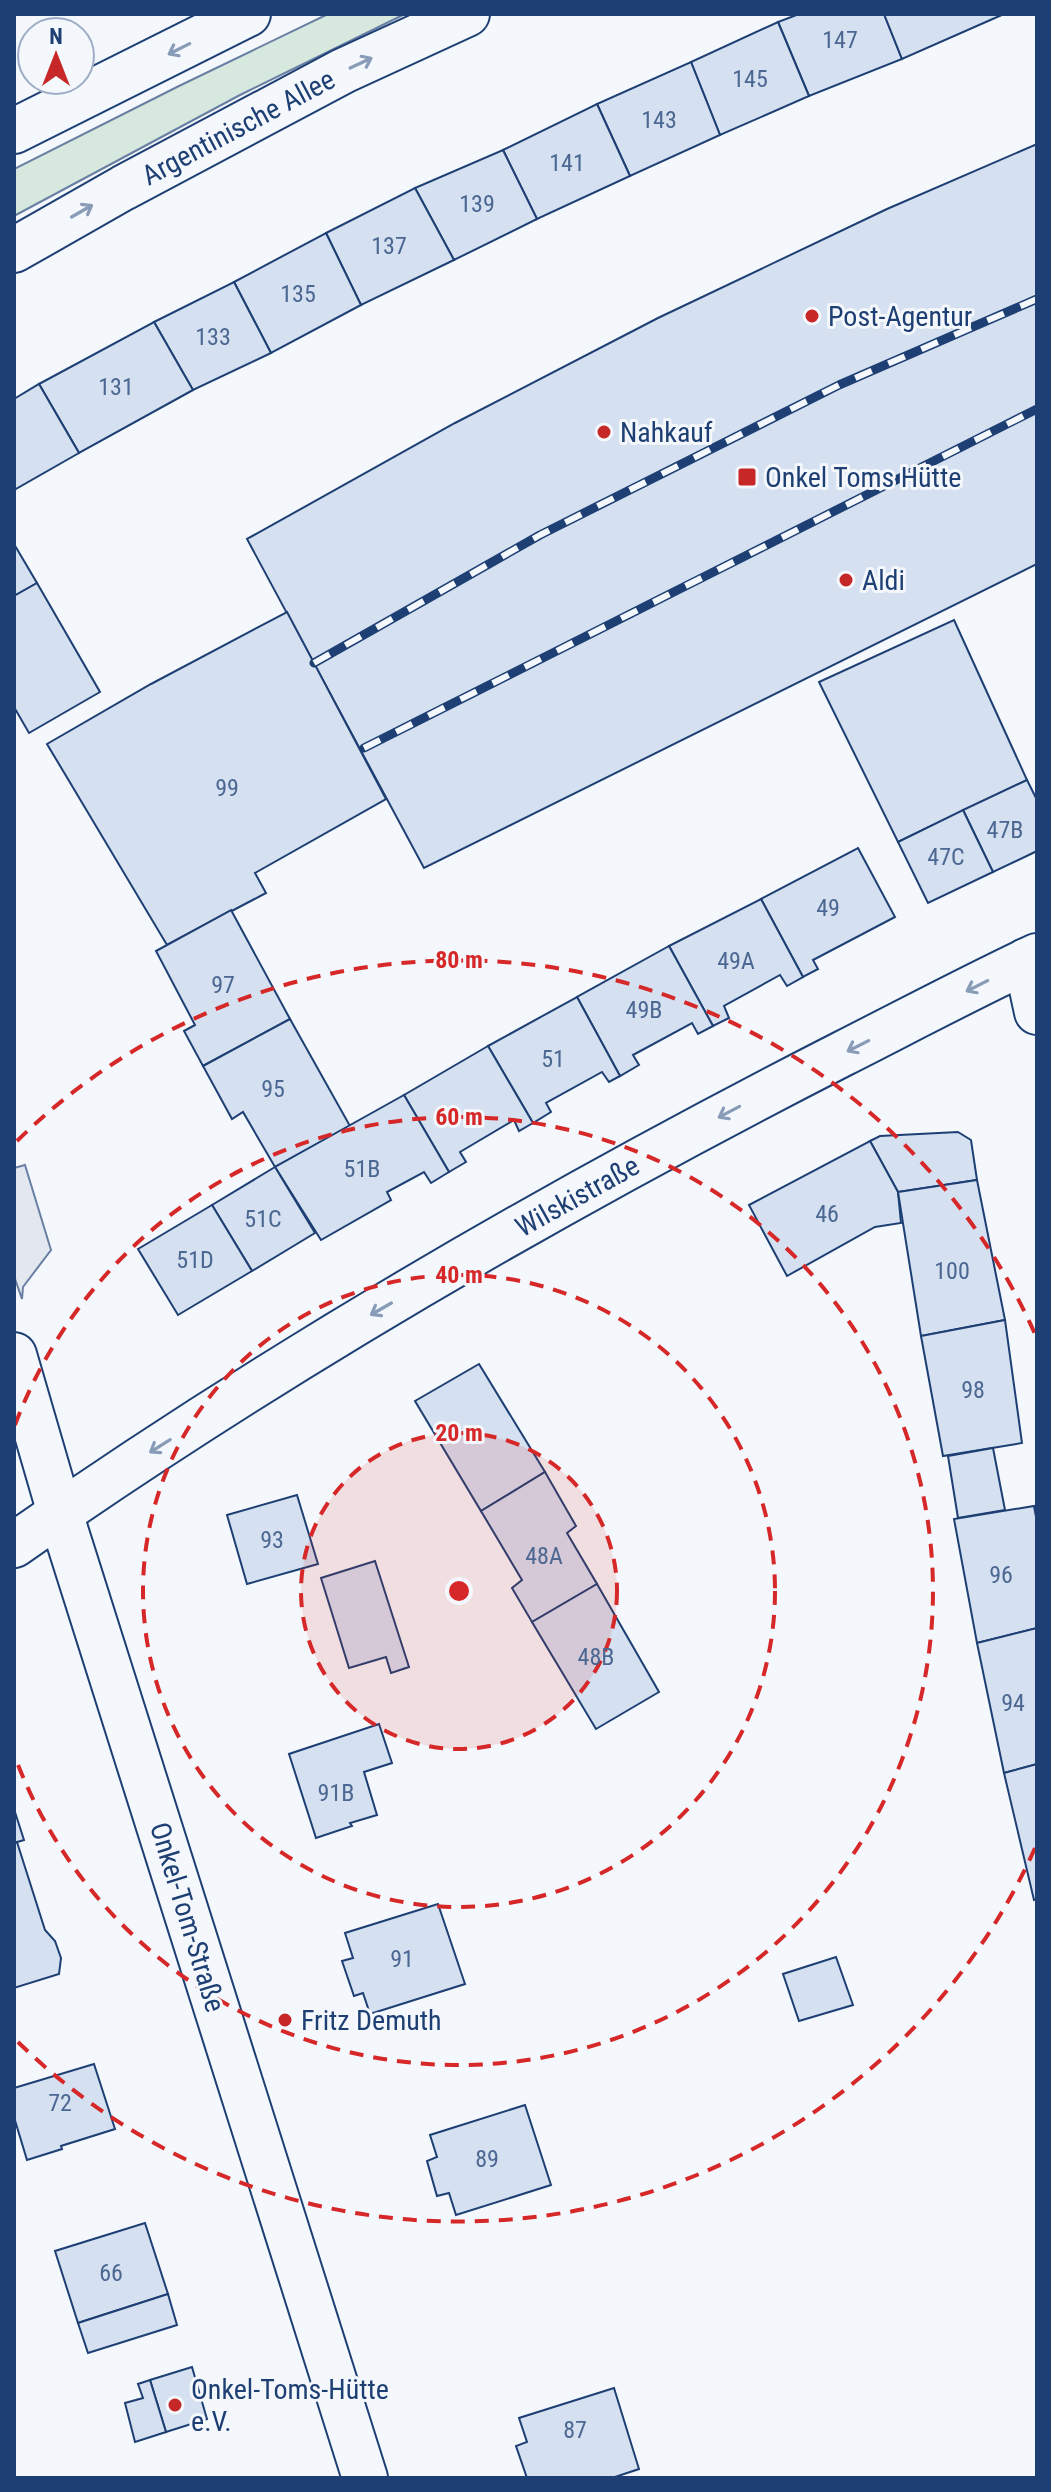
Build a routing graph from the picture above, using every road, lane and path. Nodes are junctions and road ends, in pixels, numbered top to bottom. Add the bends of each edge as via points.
1 (248, 14) edge
2 (467, 14) edge
3 (14, 131) edge
4 (14, 250) edge
5 (1032, 959) edge
6 (1037, 1012) edge
7 (14, 1355) edge
8 (60, 1513) junction
9 (14, 1545) edge
10 (365, 2478) edge

1 -> 3 main road
4 -> 2 main road, Argentinische Allee via 343,71
5 - 6 main road
5 -> 8 main road, Wilskistraße via 779,1085 547,1211 344,1330
7 - 8 main road, Onkel-Tom-Straße
8 - 9 main road, Wilskistraße
8 - 10 main road, Onkel-Tom-Straße

